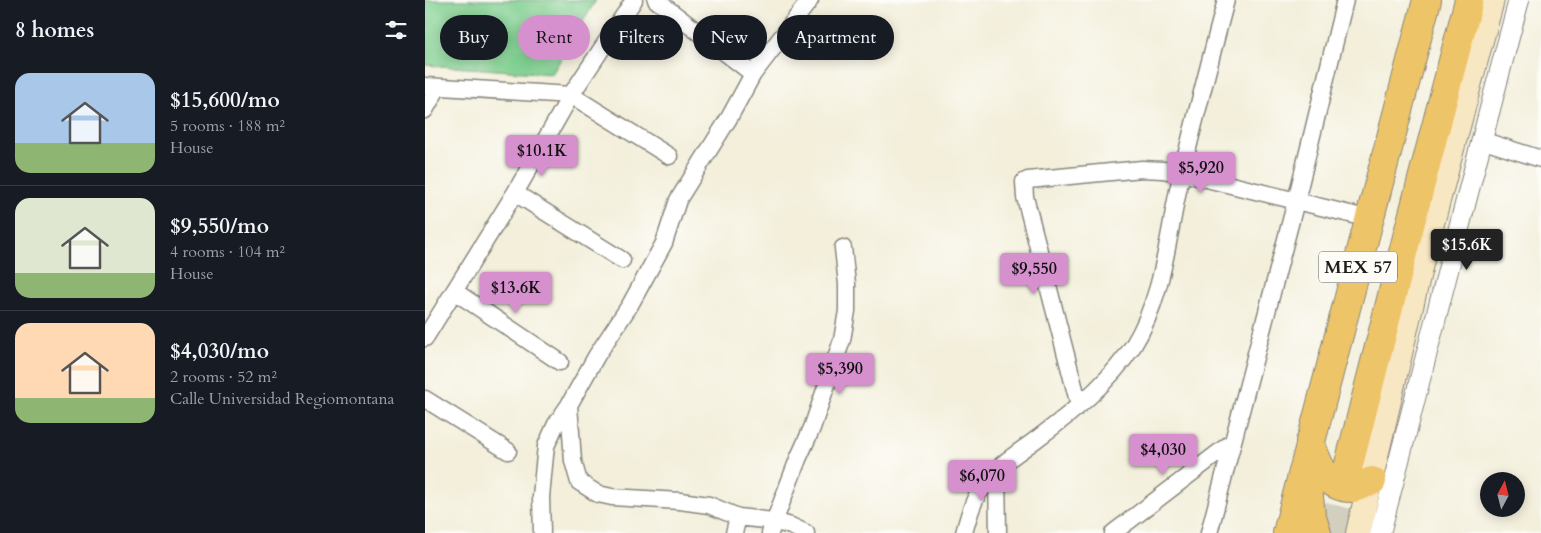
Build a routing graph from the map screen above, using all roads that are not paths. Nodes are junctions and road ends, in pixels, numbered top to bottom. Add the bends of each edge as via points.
1 (634, 0) edge
2 (656, 0) edge
3 (810, 0) edge
4 (1226, 0) edge
5 (1345, 0) edge
6 (1427, 0) edge
7 (1469, 0) edge
8 (1492, 0) edge
9 (1519, 0) edge
10 (753, 74) junction
11 (431, 87) edge
12 (571, 95) junction
13 (425, 110) edge
14 (1481, 140) junction
15 (669, 156) dead end
16 (1541, 159) edge
17 (1182, 173) junction
18 (515, 193) junction
19 (1296, 201) junction
20 (1371, 219) junction
21 (843, 248) dead end
22 (622, 260) dead end
23 (454, 292) junction
24 (425, 338) edge
25 (560, 362) dead end
26 (425, 398) edge
27 (569, 405) junction
28 (1079, 405) junction
29 (1231, 444) junction
30 (508, 451) dead end
31 (1308, 452) junction
32 (997, 470) junction
33 (1359, 476) junction
34 (736, 525) edge
35 (772, 527) edge
36 (542, 531) edge
37 (806, 533) edge
38 (964, 533) edge
39 (999, 533) edge
40 (1113, 533) edge
41 (1209, 533) edge
42 (1287, 533) edge
43 (1317, 533) edge
44 (1358, 533) edge
45 (1381, 533) edge

1 - 12 street
2 - 10 street
3 - 10 street
4 - 17 street
5 - 19 street
6 - 20 highway, MEX 57
7 - 33 highway, MEX 57 via 1407,237
8 - 33 main road via 1421,264
9 - 14 street
10 - 27 street via 678,200 664,243 630,305
11 - 12 street
11 - 13 street
12 - 15 street
12 - 18 street
14 - 16 street
14 - 45 street
17 - 19 street
17 - 28 street via 1155,299 1145,324 1119,366
17 - 28 street via 1125,170 1024,182 1025,197
18 - 22 street
18 - 23 street
19 - 20 street
19 - 29 street
20 - 31 highway, MEX 57
21 - 35 street via 847,311 842,340 812,428
23 - 24 street
23 - 25 street
26 - 30 street
27 - 34 street via 573,461 579,482 598,494 612,497 709,505
27 - 36 street via 547,446 541,497
28 - 32 street
29 - 40 street
29 - 41 street
31 - 33 highway via 1329,480 1340,486 1354,488
31 - 42 highway, MEX 57
31 - 43 highway via 1311,515
32 - 38 street via 978,493
32 - 39 street
33 - 44 main road
34 - 35 street
35 - 37 street via 791,526

